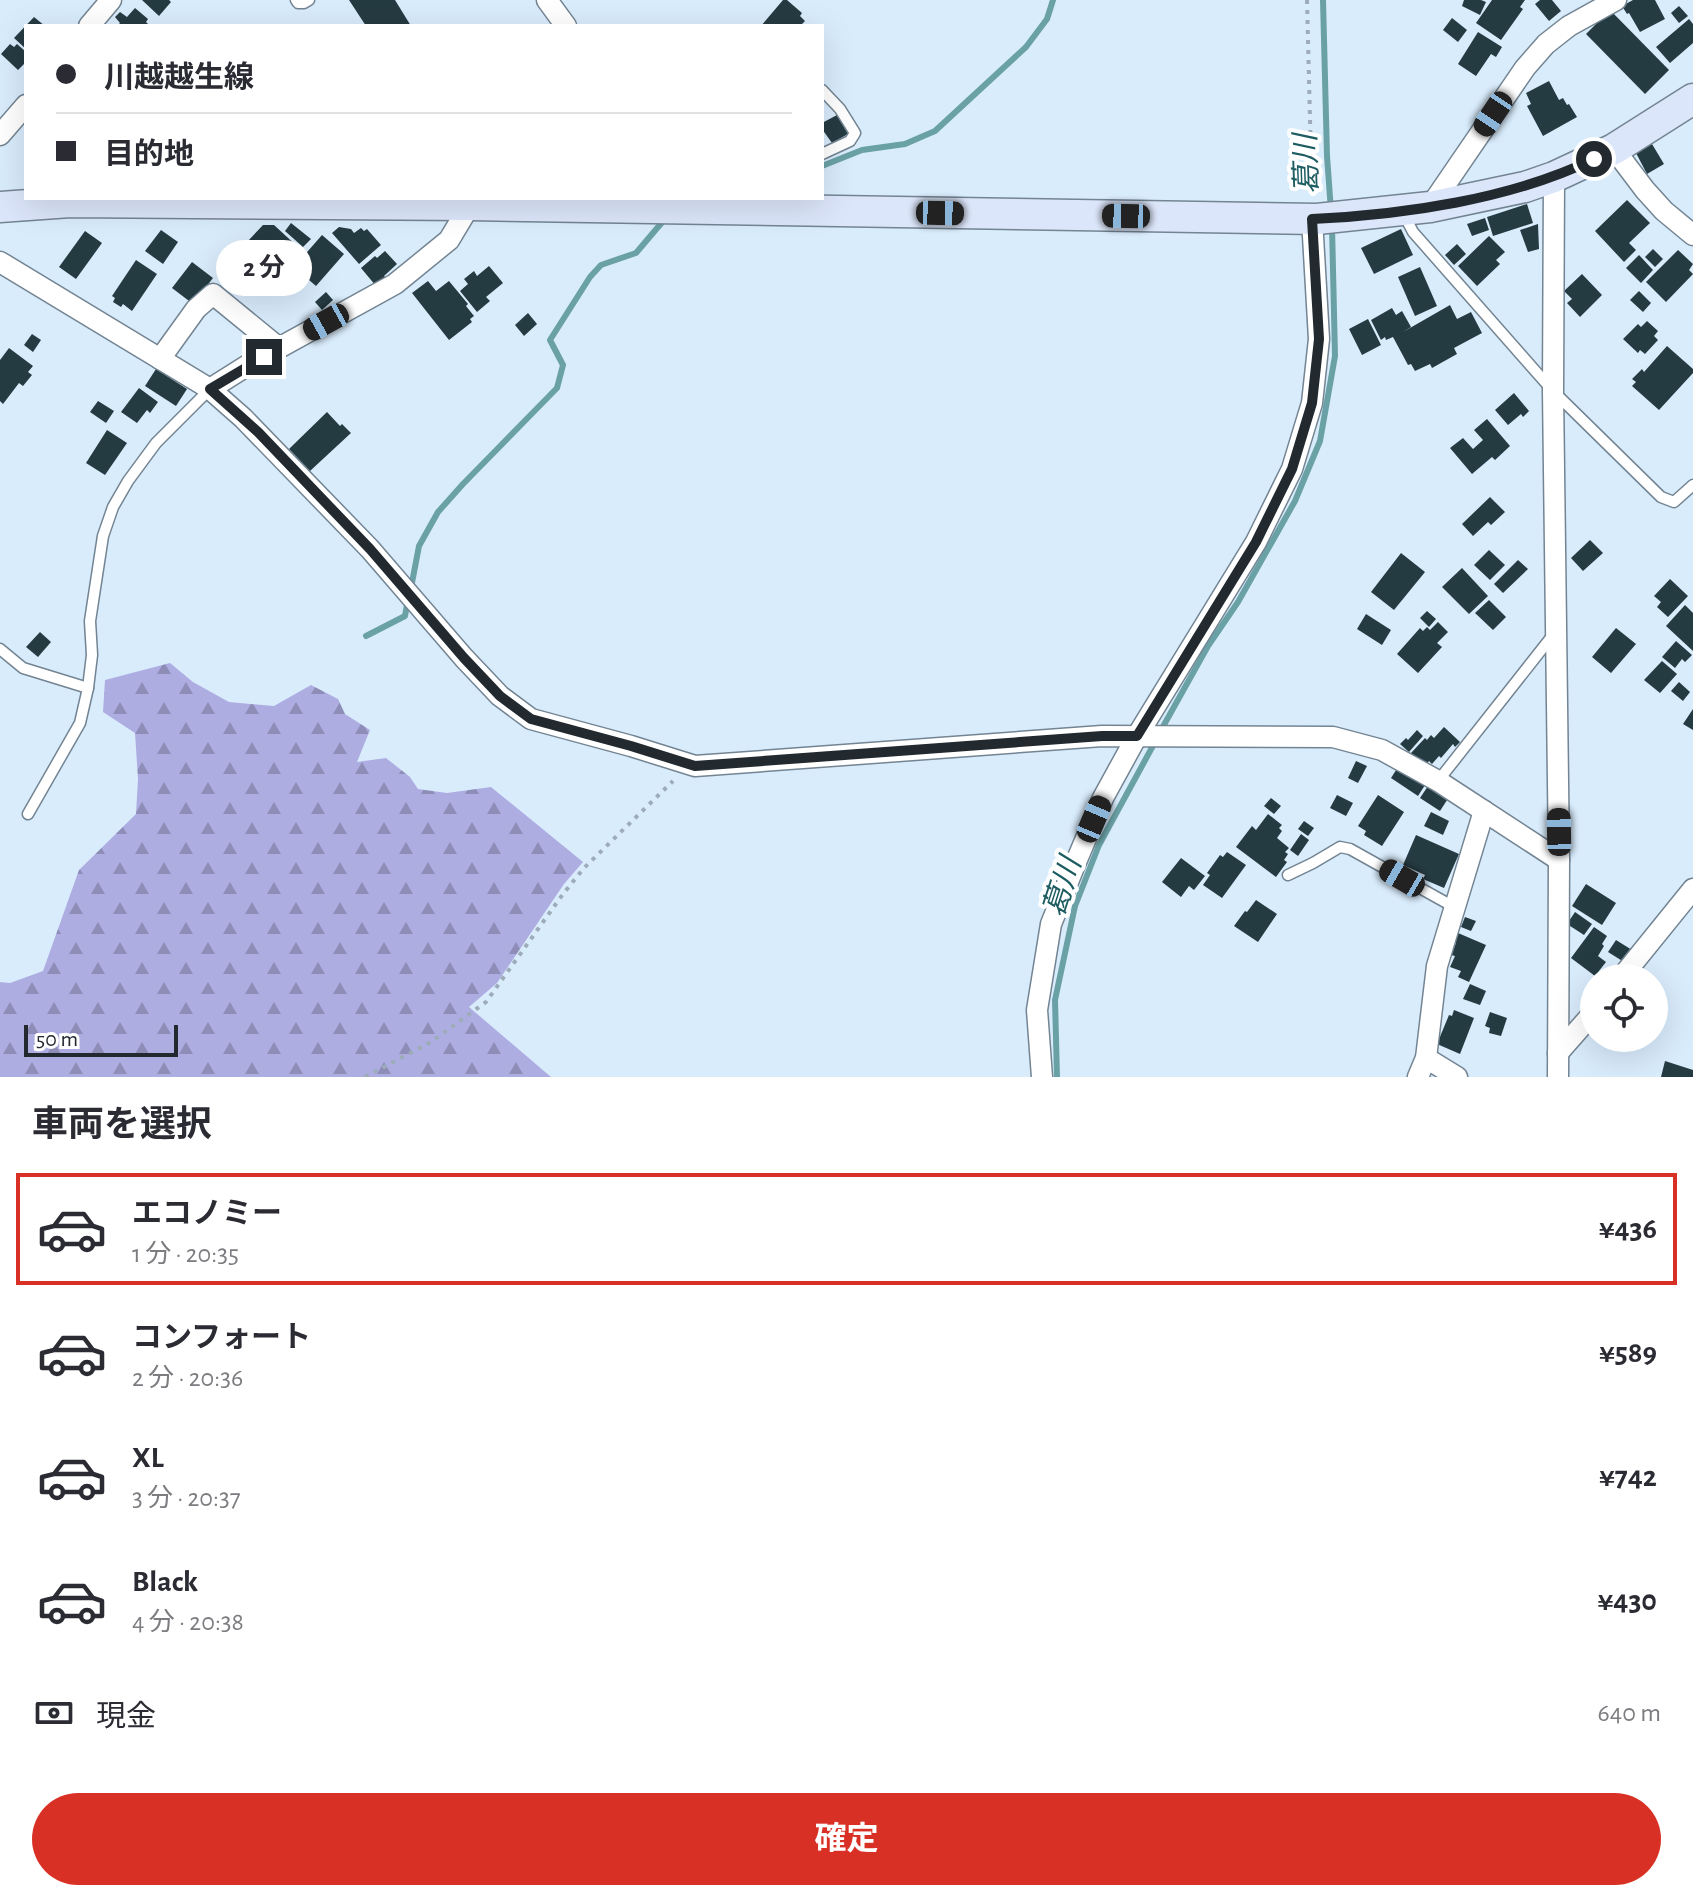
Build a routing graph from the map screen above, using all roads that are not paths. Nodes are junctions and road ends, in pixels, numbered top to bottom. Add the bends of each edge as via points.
1 (111, 0) edge
2 (296, 0) edge
3 (309, 0) edge
4 (547, 0) edge
5 (1616, 0) edge
6 (91, 24) edge
7 (565, 24) edge
8 (824, 92) edge
9 (1693, 99) edge
10 (24, 107) edge
11 (0, 135) edge
12 (1614, 149) junction
13 (824, 153) edge
14 (1554, 177) junction
15 (723, 204) edge
16 (470, 205) junction
17 (0, 207) edge
18 (1416, 209) junction
19 (1324, 218) junction
20 (1693, 235) edge
21 (0, 262) edge
22 (279, 348) junction
23 (160, 359) junction
24 (210, 389) junction
25 (1553, 391) junction
26 (1693, 485) edge
27 (1555, 632) junction
28 (0, 649) edge
29 (88, 688) junction
30 (1137, 736) junction
31 (1438, 781) junction
32 (1484, 811) junction
33 (28, 814) dead end
34 (1559, 860) junction
35 (1288, 875) dead end
36 (1693, 889) edge
37 (1454, 907) junction
38 (1632, 964) edge
39 (1580, 1028) edge
40 (1558, 1053) junction
41 (1422, 1068) edge
42 (1042, 1077) edge
43 (1457, 1077) edge
44 (1558, 1077) edge

1 - 6 street
2 - 3 lane
4 - 7 street
5 - 18 street via 1546,44
8 - 13 lane via 855,133
9 - 12 main road
10 - 11 street
12 - 14 main road
12 - 20 street via 1664,211
14 - 18 main road
14 - 25 street
15 - 16 main road
15 - 19 main road
16 - 17 main road via 70,202
16 - 22 street via 449,240 418,267
18 - 19 main road
18 - 25 lane via 1413,232
19 - 30 street via 1312,403 1292,469 1256,542
21 - 23 street
22 - 23 street via 213,294
22 - 24 street
23 - 24 street
24 - 29 lane via 156,443 113,507 103,536 90,621
24 - 30 street via 370,549 500,696 531,719 695,766
25 - 26 lane via 1661,497 1674,502
25 - 27 street
27 - 31 lane
27 - 34 street
28 - 29 lane via 23,668
29 - 33 lane via 80,723
30 - 31 street via 1333,737 1382,750
30 - 42 street via 1103,798 1051,924 1037,1010
31 - 32 street
32 - 34 street
32 - 37 street
34 - 40 street
35 - 37 lane via 1340,847
36 - 38 street
37 - 41 street via 1437,966
39 - 40 street
40 - 44 street
41 - 43 street

